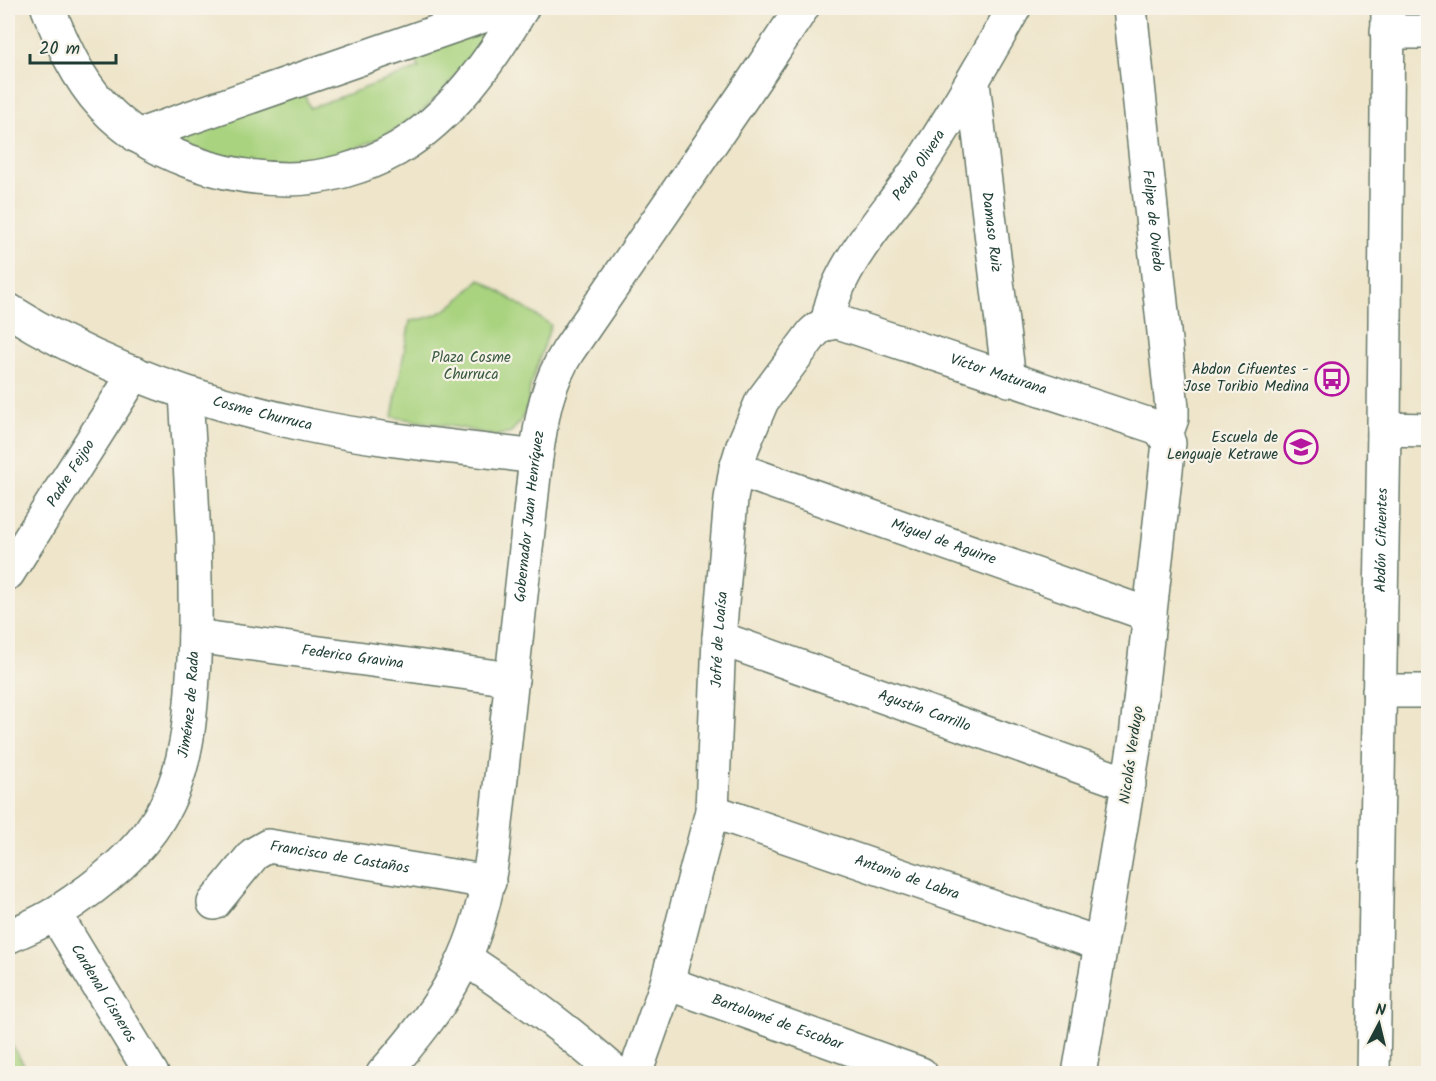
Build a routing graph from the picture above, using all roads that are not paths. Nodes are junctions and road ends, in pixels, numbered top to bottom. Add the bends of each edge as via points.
1 (48, 8) edge
2 (506, 8) edge
3 (522, 8) edge
4 (802, 8) edge
5 (1014, 8) edge
6 (1130, 8) edge
7 (1388, 20) edge
8 (1428, 32) edge
9 (973, 83) junction
10 (137, 136) junction
11 (8, 310) edge
12 (828, 323) junction
13 (135, 373) junction
14 (1009, 380) junction
15 (186, 393) junction
16 (1384, 429) junction
17 (1428, 430) edge
18 (1166, 435) junction
19 (536, 457) junction
20 (736, 469) junction
21 (8, 573) edge
22 (1150, 615) junction
23 (195, 636) junction
24 (719, 638) junction
25 (512, 680) junction
26 (1428, 691) edge
27 (1379, 692) junction
28 (1128, 784) junction
29 (712, 811) junction
30 (489, 882) junction
31 (214, 903) dead end
32 (55, 914) junction
33 (8, 937) edge
34 (1100, 944) junction
35 (466, 959) junction
36 (667, 983) junction
37 (152, 1074) edge
38 (383, 1074) edge
39 (616, 1074) edge
40 (635, 1074) edge
41 (921, 1074) edge
42 (1079, 1074) edge
43 (1373, 1074) edge

1 - 10 street via 89,89
2 - 10 street
3 - 10 street via 467,87 428,126 396,149 344,171 290,179 233,173 182,158
4 - 19 street, Gobernador Juan Henríquez via 558,366 544,402
5 - 9 street, Pedro Olivera
6 - 18 street, Felipe de Oviedo via 1172,408
7 - 8 street
7 - 16 street, Abdón Cifuentes
9 - 12 street, Pedro Olivera via 846,271 832,298
9 - 14 street, Damaso Ruiz
11 - 13 street, Cosme Churruca via 62,341
12 - 14 street, Víctor Maturana via 849,325
12 - 20 street, Jofré de Loaísa via 813,333 762,401
13 - 15 street, Cosme Churruca
13 - 21 street, Padre Feijoo
14 - 18 street, Víctor Maturana via 1153,426
15 - 19 street, Cosme Churruca via 309,426
15 - 23 street, Jiménez de Rada
16 - 17 street
16 - 27 street, Abdón Cifuentes
18 - 22 street, Nicolás Verdugo via 1169,452
19 - 25 street, Gobernador Juan Henríquez
20 - 22 street, Miguel de Aguirre
20 - 24 street, Jofré de Loaísa
22 - 28 street, Nicolás Verdugo
23 - 25 street, Federico Gravina
23 - 32 street, Jiménez de Rada via 188,734 168,803 131,853
24 - 28 street, Agustín Carrillo
24 - 29 street, Jofré de Loaísa
25 - 30 street, Gobernador Juan Henríquez
26 - 27 street
27 - 43 street, Abdón Cifuentes
28 - 34 street, Nicolás Verdugo
29 - 34 street, Antonio de Labra
29 - 36 street, Jofré de Loaísa
30 - 31 street, Francisco de Castaños via 268,846 254,854
30 - 35 street, Gobernador Juan Henríquez
32 - 33 street, Jiménez de Rada
32 - 37 street, Cardenal Cisneros
34 - 42 street, Nicolás Verdugo
35 - 38 street, Gobernador Juan Henríquez via 437,1008
35 - 39 street via 566,1029
36 - 40 street, Jofré de Loaísa
36 - 41 street, Bartolomé de Escobar

